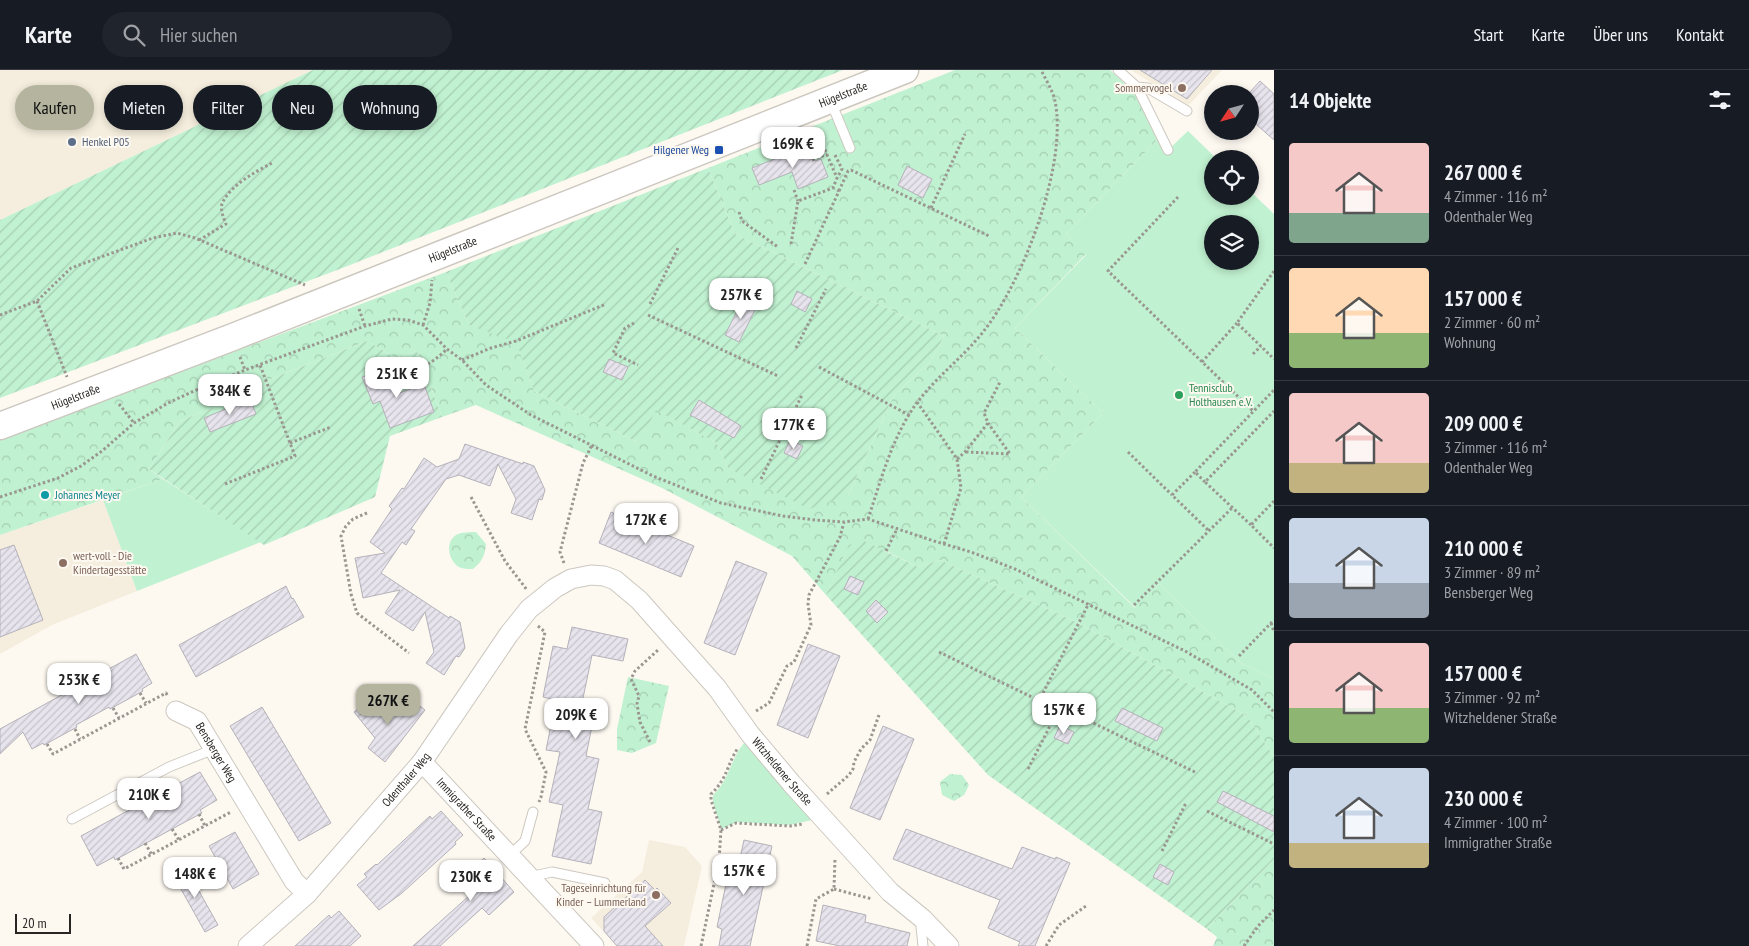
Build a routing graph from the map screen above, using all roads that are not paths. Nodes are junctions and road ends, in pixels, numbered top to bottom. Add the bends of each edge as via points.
1 (904, 70) edge
2 (1118, 70) edge
3 (1137, 87) junction
4 (830, 99) junction
5 (1188, 110) dead end
6 (850, 148) dead end
7 (1168, 150) dead end
8 (0, 426) edge
9 (626, 588) joint
10 (176, 711) road end
11 (214, 749) junction
12 (422, 762) junction
13 (533, 812) road end
14 (72, 819) dead end
15 (510, 856) junction
16 (528, 877) junction
17 (605, 883) dead end
18 (306, 894) junction
19 (922, 919) junction
20 (248, 946) edge
21 (594, 946) edge
22 (924, 946) edge
23 (949, 946) edge

1 - 4 street, Hügelstraße
2 - 3 lane
3 - 5 lane via 1148,88
3 - 7 lane
4 - 6 lane
4 - 8 street, Hügelstraße via 332,298
9 - 12 street, Odenthaler Weg via 604,576 570,579 531,608 509,634
9 - 19 street, Witzheldener Straße via 717,688 745,727 817,811 890,892
10 - 11 street, Bensberger Weg via 197,721
11 - 14 lane via 169,767
11 - 18 street, Bensberger Weg via 294,881
12 - 15 street, Immigrather Straße
12 - 18 street, Odenthaler Weg
13 - 15 lane via 525,841
15 - 16 street, Immigrather Straße
16 - 17 lane via 552,872
16 - 21 street, Immigrather Straße
18 - 20 street, Odenthaler Weg
19 - 22 lane
19 - 23 street, Witzheldener Straße

